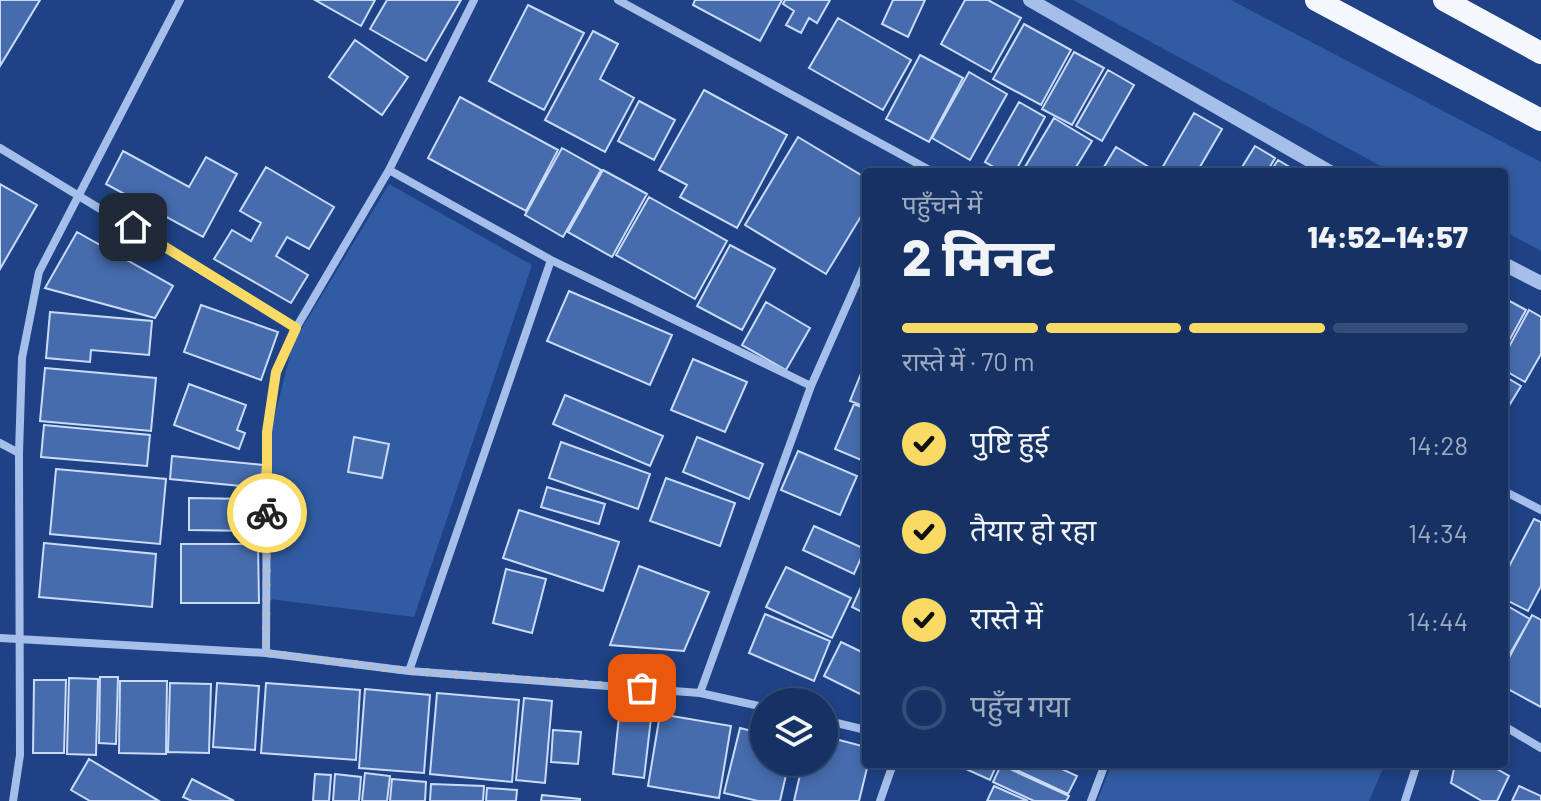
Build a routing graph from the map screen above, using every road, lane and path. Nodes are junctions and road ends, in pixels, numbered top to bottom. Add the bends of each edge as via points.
1 (180, 0) edge
2 (474, 0) edge
3 (618, 0) edge
4 (1030, 0) edge
5 (1316, 0) edge
6 (1444, 0) edge
7 (1541, 53) edge
8 (1541, 120) edge
9 (0, 148) edge
10 (911, 160) junction
11 (908, 168) edge
12 (926, 168) edge
13 (1323, 168) edge
14 (389, 170) junction
15 (78, 193) junction
16 (551, 260) junction
17 (1508, 266) edge
18 (862, 271) edge
19 (1541, 283) edge
20 (296, 328) junction
21 (811, 386) junction
22 (0, 443) edge
23 (19, 453) junction
24 (1508, 493) edge
25 (1541, 510) edge
26 (0, 638) edge
27 (19, 640) junction
28 (266, 653) junction
29 (409, 671) junction
30 (700, 693) junction
31 (750, 704) edge
32 (838, 723) edge
33 (1508, 728) edge
34 (862, 729) edge
35 (1541, 748) edge
36 (892, 768) edge
37 (1103, 768) edge
38 (1416, 768) edge
39 (13, 801) edge
40 (880, 801) edge
41 (1091, 801) edge
42 (1405, 801) edge

1 - 15 street
2 - 14 street
3 - 10 street
4 - 13 street
5 - 8 highway
6 - 7 highway
9 - 15 street
10 - 11 street
10 - 12 street
14 - 16 street
14 - 20 street
15 - 20 street
15 - 23 street via 39,272 22,358
16 - 21 street
16 - 29 street
17 - 19 street
18 - 21 street
20 - 28 street via 276,372 267,432
21 - 30 street
22 - 23 street
23 - 27 street
24 - 25 street
26 - 27 street
27 - 28 street
27 - 39 street via 20,755
28 - 29 street
29 - 30 street
30 - 31 street
32 - 34 street
33 - 35 street
36 - 40 street
37 - 41 street
38 - 42 street

